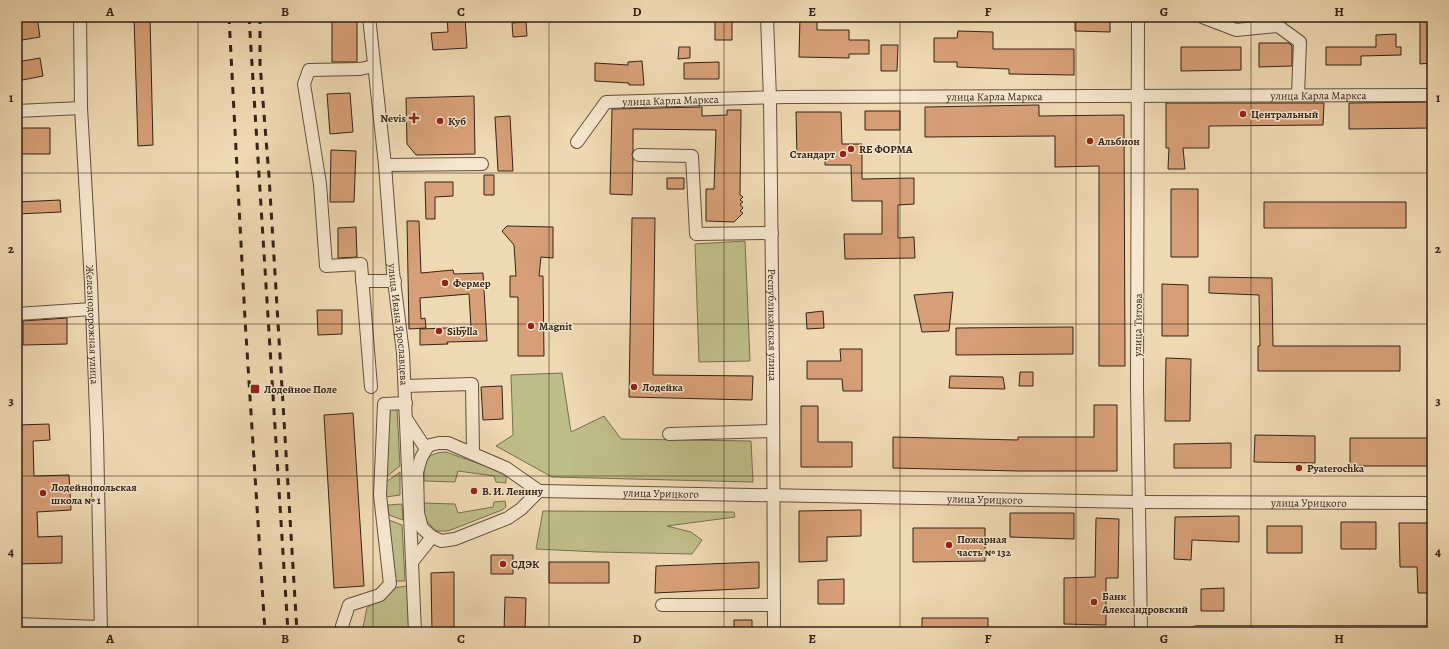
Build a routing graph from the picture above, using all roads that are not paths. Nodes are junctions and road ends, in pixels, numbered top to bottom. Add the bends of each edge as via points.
1 (80, 17) edge
2 (369, 17) edge
3 (767, 17) edge
4 (1138, 17) edge
5 (1202, 17) edge
6 (374, 66) junction
7 (1298, 95) junction
8 (1432, 95) edge
9 (1139, 96) junction
10 (770, 99) junction
11 (81, 108) junction
12 (17, 111) edge
13 (577, 142) dead end
14 (639, 155) dead end
15 (482, 164) dead end
16 (385, 165) junction
17 (772, 233) junction
18 (395, 280) junction
19 (362, 281) junction
20 (92, 309) junction
21 (17, 314) edge
22 (405, 386) junction
23 (371, 387) dead end
24 (406, 403) junction
25 (406, 420) junction
26 (773, 431) junction
27 (669, 434) dead end
28 (426, 449) junction
29 (473, 453) junction
30 (538, 491) junction
31 (773, 495) junction
32 (1138, 502) junction
33 (1432, 503) edge
34 (432, 537) junction
35 (412, 562) junction
36 (662, 604) dead end
37 (774, 604) junction
38 (17, 624) edge
39 (342, 626) dead end
40 (101, 630) edge
41 (415, 632) edge
42 (774, 632) edge
43 (1141, 632) edge
44 (1197, 632) edge
45 (1432, 632) edge

1 - 11 street, Железнодорожная улица
2 - 6 street, улица Ивана Ярославцева
3 - 10 street, Республиканская улица
4 - 9 street, улица Титова
5 - 7 street via 1236,30 1278,26 1300,42
6 - 16 street, улица Ивана Ярославцева
6 - 19 street via 360,69 309,70 304,84 320,184 326,266 361,264
7 - 8 street, улица Карла Маркса
7 - 9 street, улица Карла Маркса
9 - 10 street, улица Карла Маркса
9 - 32 street, улица Титова
10 - 13 street, улица Карла Маркса via 606,102
10 - 17 street, Республиканская улица
11 - 12 street
11 - 20 street, Железнодорожная улица
14 - 17 street via 692,156 696,234
15 - 16 street
16 - 18 street, улица Ивана Ярославцева
17 - 26 street, Республиканская улица
18 - 19 street
18 - 22 street, улица Ивана Ярославцева
19 - 23 street
20 - 21 street
20 - 40 street, Железнодорожная улица
22 - 24 street, улица Ивана Ярославцева
22 - 29 street via 472,384
24 - 25 street, улица Ивана Ярославцева
24 - 39 street via 384,404 380,495 390,584 380,595 349,604
25 - 28 street
25 - 35 street, улица Ивана Ярославцева
26 - 27 street
26 - 31 street, Республиканская улица
28 - 29 street via 430,445 448,443
28 - 34 street via 417,472 418,513 422,528
29 - 30 street via 506,468
30 - 31 street, улица Урицкого
30 - 34 street via 521,509 508,518 455,539 441,541
31 - 32 street, улица Урицкого
31 - 37 street, Республиканская улица
32 - 33 street, улица Урицкого
32 - 43 street, улица Титова
34 - 35 street
35 - 41 street, улица Ивана Ярославцева
36 - 37 street
37 - 42 street, Республиканская улица
38 - 40 street
44 - 45 street

